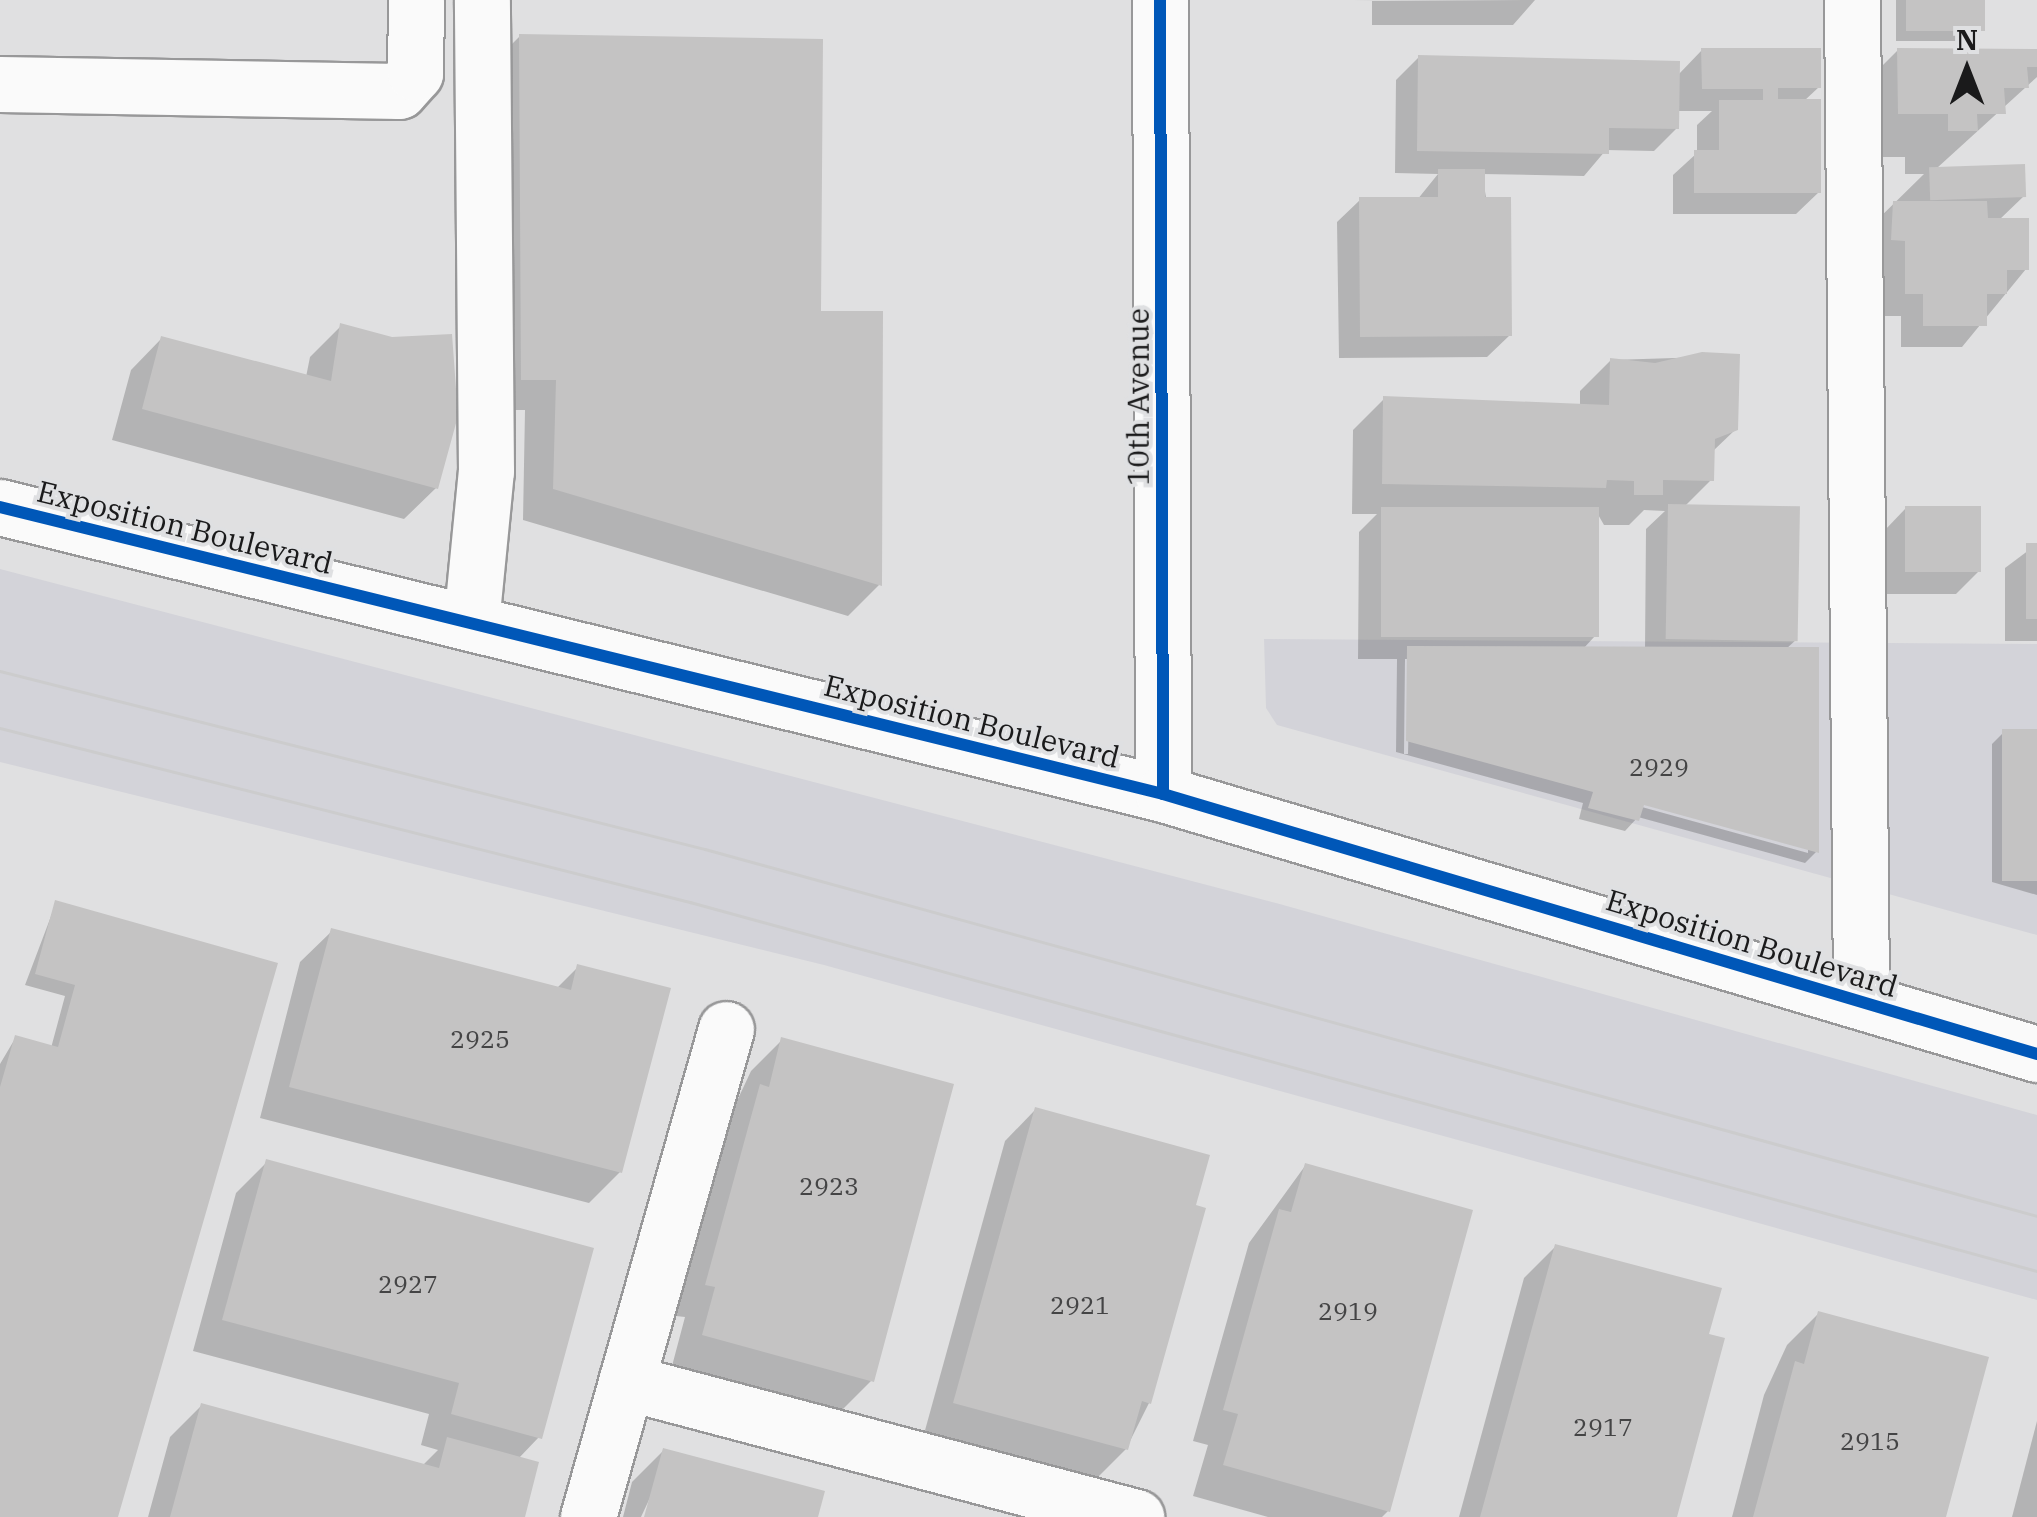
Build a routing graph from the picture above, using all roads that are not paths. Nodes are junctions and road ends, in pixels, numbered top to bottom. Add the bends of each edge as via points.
1 (416, 0) edge
2 (482, 0) edge
3 (1160, 0) edge
4 (1852, 0) edge
5 (0, 84) edge
6 (0, 507) edge
7 (472, 624) junction
8 (1163, 794) junction
9 (1862, 1001) junction
10 (726, 1029) dead end
11 (2037, 1054) edge
12 (626, 1382) junction
13 (588, 1517) edge
14 (1136, 1517) edge

1 - 5 street via 415,72 399,90
2 - 7 street via 486,471
3 - 8 street, 10th Avenue
4 - 9 street
6 - 7 street, Exposition Boulevard
7 - 8 street, Exposition Boulevard
8 - 9 street, Exposition Boulevard
9 - 11 street, Exposition Boulevard
10 - 12 street
12 - 13 street
12 - 14 street

